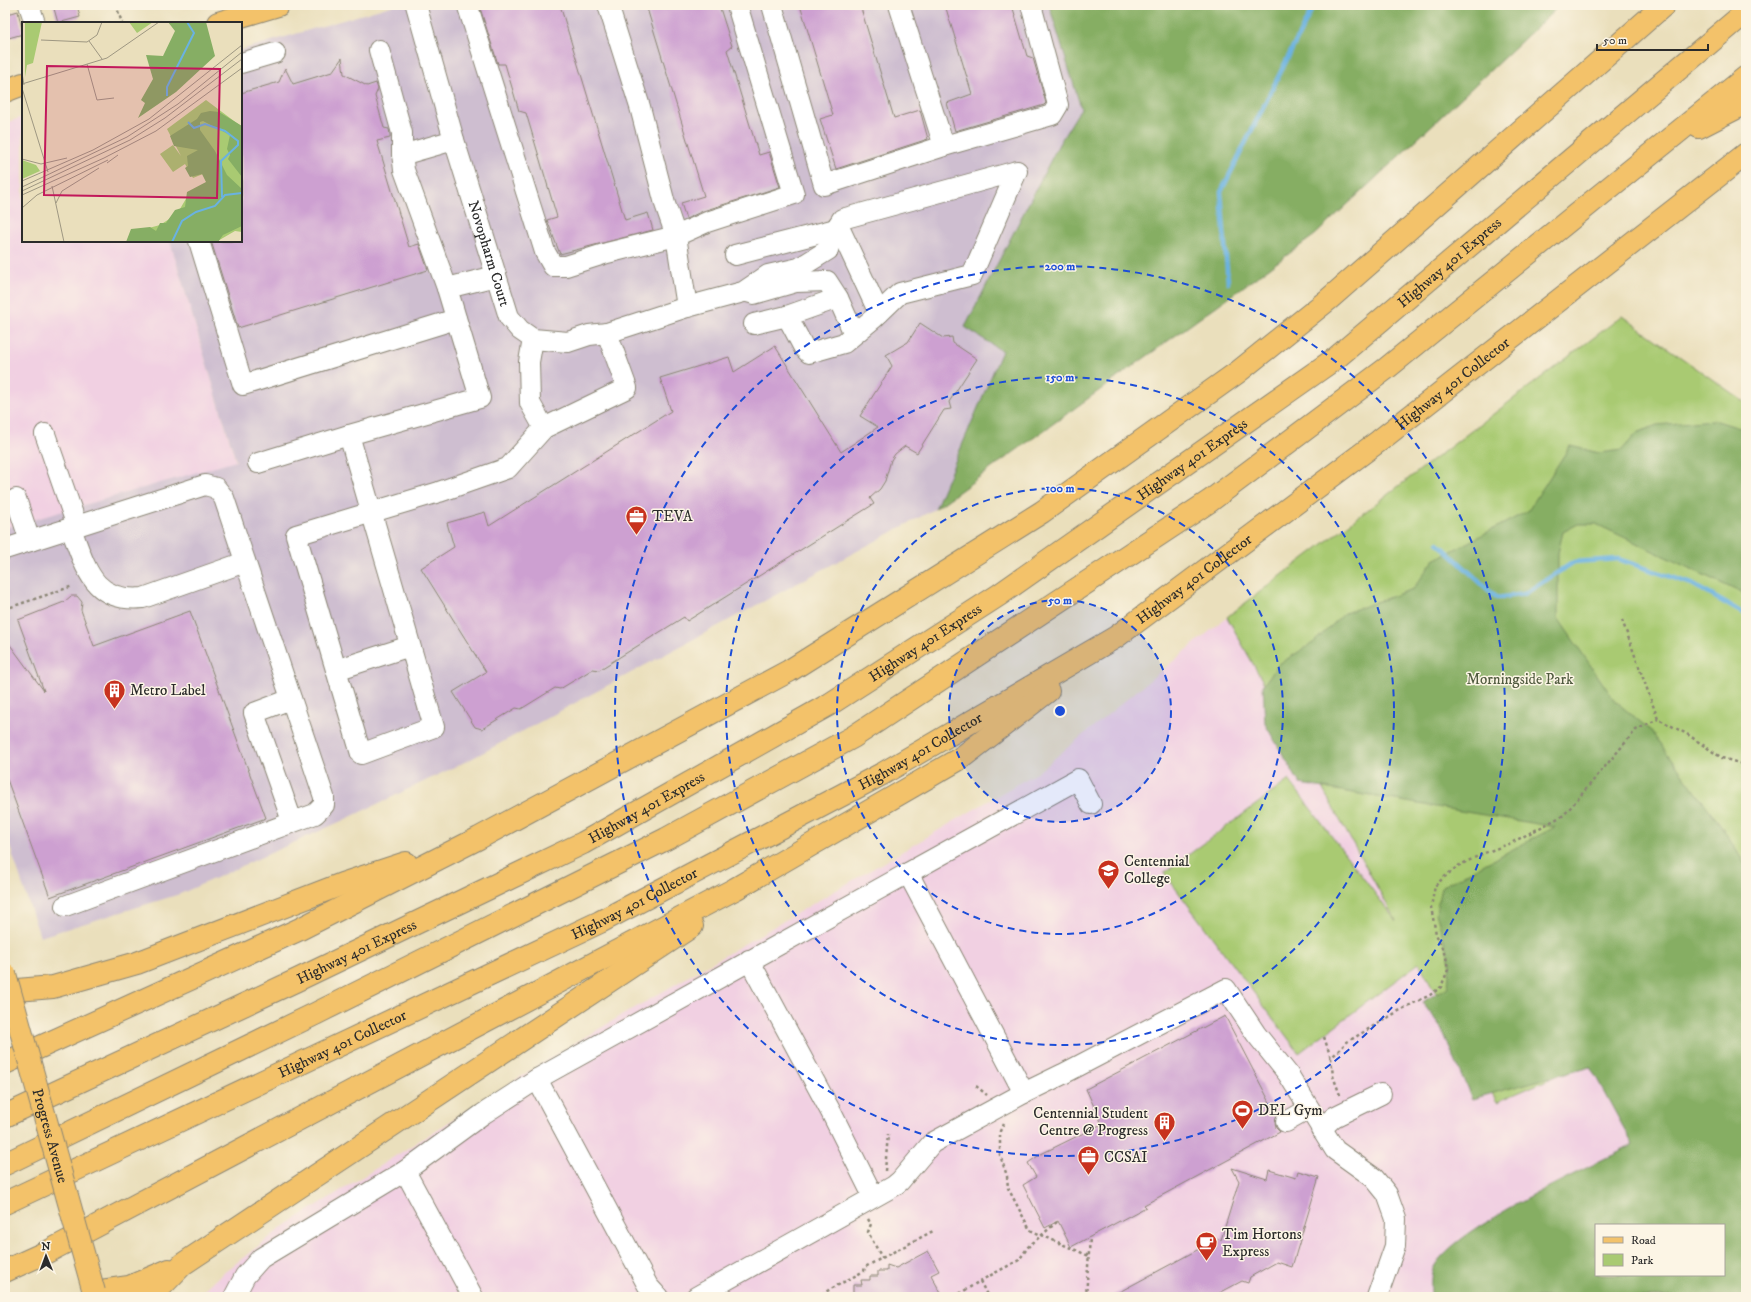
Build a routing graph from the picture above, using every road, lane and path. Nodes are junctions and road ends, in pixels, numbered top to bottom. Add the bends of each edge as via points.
1 (29, 5) edge
2 (116, 5) edge
3 (278, 5) edge
4 (416, 5) edge
5 (608, 5) edge
6 (737, 5) edge
7 (772, 5) edge
8 (899, 5) edge
9 (1031, 5) edge
10 (1664, 5) edge
11 (468, 7) dead end
12 (1746, 12) edge
13 (35, 22) edge
14 (122, 22) edge
15 (221, 22) edge
16 (379, 50) dead end
17 (275, 53) dead end
18 (242, 62) edge
19 (1746, 77) edge
20 (22, 84) edge
21 (5, 91) edge
22 (1746, 103) edge
23 (454, 140) junction
24 (944, 146) junction
25 (1660, 146) junction
26 (1746, 154) edge
27 (402, 155) junction
28 (837, 227) junction
29 (676, 236) junction
30 (199, 242) edge
31 (735, 255) dead end
32 (496, 276) junction
33 (447, 288) junction
34 (743, 292) junction
35 (838, 298) junction
36 (687, 307) junction
37 (879, 313) junction
38 (787, 316) junction
39 (456, 319) junction
40 (754, 324) dead end
41 (606, 333) junction
42 (854, 334) junction
43 (533, 339) junction
44 (544, 428) junction
45 (45, 434) dead end
46 (350, 435) junction
47 (258, 463) dead end
48 (16, 499) dead end
49 (371, 512) junction
50 (74, 527) junction
51 (30, 541) junction
52 (5, 549) edge
53 (245, 562) junction
54 (73, 586) dead end
55 (5, 609) edge
56 (1622, 620) dead end
57 (1116, 637) junction
58 (410, 646) junction
59 (336, 670) junction
60 (291, 699) junction
61 (1658, 719) junction
62 (1746, 765) edge
63 (1091, 804) dead end
64 (292, 821) junction
65 (479, 838) junction
66 (908, 873) junction
67 (735, 889) junction
68 (65, 906) dead end
69 (749, 960) junction
70 (5, 974) edge
71 (5, 991) edge
72 (1324, 1037) dead end
73 (1331, 1058) junction
74 (5, 1063) edge
75 (536, 1079) junction
76 (1024, 1093) junction
77 (1381, 1094) dead end
78 (999, 1106) junction
79 (1309, 1109) junction
80 (1346, 1111) junction
81 (5, 1116) edge
82 (1286, 1122) dead end
83 (1321, 1130) junction
84 (888, 1134) dead end
85 (5, 1164) edge
86 (405, 1171) junction
87 (884, 1174) dead end
88 (873, 1196) junction
89 (5, 1203) edge
90 (866, 1215) dead end
91 (1058, 1221) dead end
92 (933, 1231) dead end
93 (1042, 1236) junction
94 (1090, 1237) dead end
95 (1089, 1256) junction
96 (882, 1258) junction
97 (182, 1264) junction
98 (5, 1270) edge
99 (980, 1281) junction
100 (720, 1291) edge
101 (94, 1294) edge
102 (151, 1297) edge
103 (234, 1297) edge
104 (473, 1297) edge
105 (658, 1297) edge
106 (696, 1297) edge
107 (816, 1297) edge
108 (954, 1297) edge
109 (988, 1297) edge
110 (1086, 1297) edge
111 (1377, 1297) edge

1 - 13 street
2 - 14 path
3 - 15 main road
4 - 23 street, Novopharm Court
5 - 29 street
6 - 29 street via 794,194 707,222
7 - 24 street via 824,185
8 - 24 street
9 - 24 street via 1058,105 1052,114
10 - 65 main road via 1329,300 1238,372 1042,512 789,671
11 - 29 street via 545,252 553,266 566,266
12 - 81 main road, Highway 401 Express via 1336,358 999,596 843,696 583,843
16 - 27 street via 402,133
17 - 18 street
19 - 25 main road
20 - 21 main road
22 - 25 main road
23 - 27 street
23 - 32 street, Novopharm Court
25 - 85 main road via 1387,368 1210,501 853,737 659,842 316,1014
26 - 57 main road, Highway 401 Collector via 1379,441
27 - 33 street via 404,170
28 - 31 street
28 - 34 street via 828,250 799,268 768,275
28 - 37 street
28 - 37 street via 842,219 1017,171 972,275 900,293
29 - 36 street
30 - 39 street via 243,385
32 - 33 street
32 - 43 street, Novopharm Court via 508,317
33 - 39 street
34 - 35 street via 754,294 796,282 827,280
34 - 36 street
35 - 38 street
35 - 42 street
36 - 41 street
37 - 42 street
38 - 40 street
38 - 42 street via 809,353 844,343
39 - 46 street via 480,398
41 - 43 street via 568,342
41 - 44 street via 627,388
43 - 44 street via 528,362 530,404
44 - 49 street via 508,468
45 - 50 street
46 - 47 street
46 - 49 street
48 - 51 street
49 - 58 street
49 - 59 street via 296,535
50 - 51 street
50 - 53 street via 91,579 108,593 127,599 143,598
50 - 53 street via 206,485 216,488 224,498
51 - 52 street
53 - 60 street
54 - 55 path
56 - 61 path
57 - 67 main road via 962,758
57 - 89 main road, Highway 401 Collector via 882,774 600,922
58 - 59 street
58 - 59 street via 434,727 361,754
60 - 64 street via 324,801 324,805 315,814
60 - 64 street via 254,713
61 - 62 path via 1687,734 1722,758
61 - 73 path via 1636,730 1564,815 1512,843 1458,866 1435,886 1431,907 1436,934 1446,957 1448,970 1441,987 1347,1042
63 - 66 street via 1078,779
64 - 68 street
65 - 71 main road via 342,884 137,963 53,987
65 - 74 main road via 298,930
66 - 69 street
66 - 76 street
67 - 97 main road via 692,926
67 - 98 main road via 49,1251
69 - 75 street
69 - 88 street via 825,1099
70 - 101 main road, Progress Avenue, bridge
72 - 73 path
73 - 80 path via 1333,1076
75 - 86 street
75 - 105 street via 648,1286
76 - 78 street
76 - 79 street via 1226,989 1256,1034 1288,1074
77 - 80 street
78 - 88 street via 932,1143 900,1181
78 - 93 path via 1007,1120 1000,1131 1000,1155 1008,1188 1030,1230
79 - 82 street
79 - 83 street
80 - 83 street via 1334,1117
83 - 111 street via 1335,1150 1374,1178 1387,1194 1396,1219 1395,1246
84 - 87 path
86 - 103 street via 262,1258 245,1276
86 - 104 street
88 - 100 street
90 - 96 path via 871,1224 868,1232
91 - 93 path
92 - 96 path
93 - 95 path
93 - 99 path via 1028,1247 1019,1260
94 - 95 path
95 - 110 path
96 - 107 path via 865,1267 864,1271
97 - 101 main road via 129,1287
97 - 102 main road
99 - 108 path
99 - 109 path
100 - 106 street

